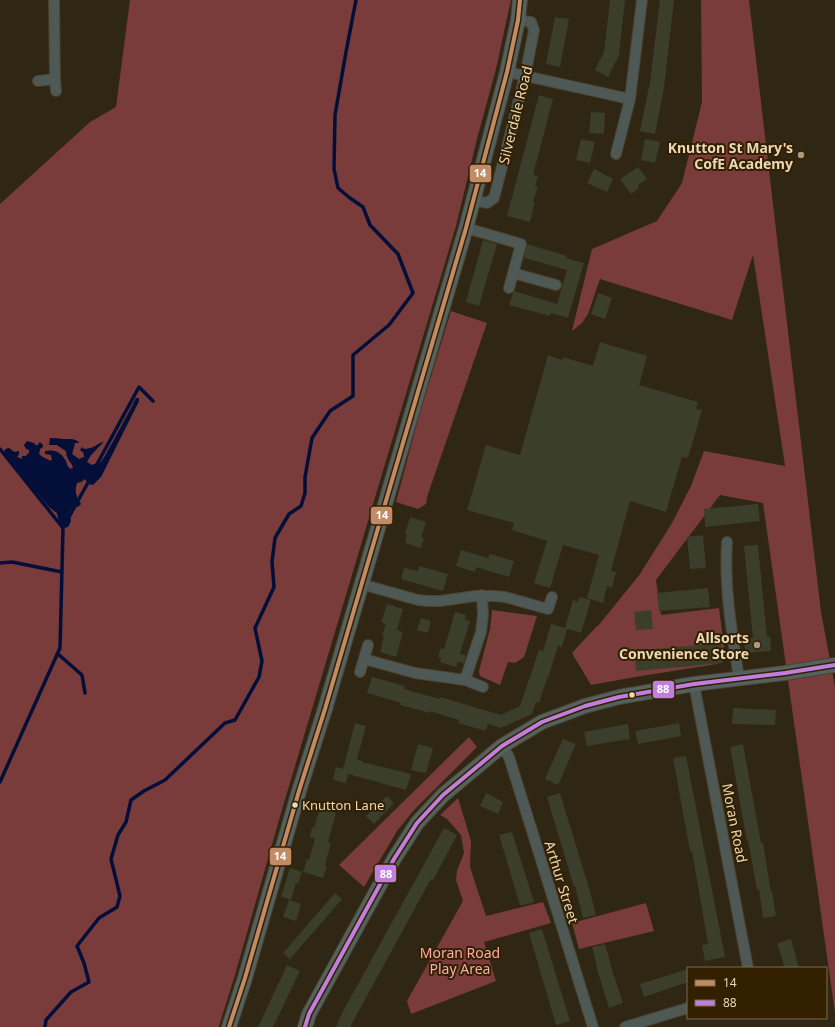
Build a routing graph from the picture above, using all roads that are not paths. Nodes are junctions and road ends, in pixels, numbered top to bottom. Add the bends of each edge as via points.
1 (54, 0) edge
2 (520, 0) edge
3 (642, 0) edge
4 (524, 21) junction
5 (506, 72) junction
6 (525, 76) junction
7 (55, 79) junction
8 (38, 81) dead end
9 (56, 91) dead end
10 (630, 99) junction
11 (616, 154) dead end
12 (480, 202) junction
13 (466, 228) junction
14 (513, 273) junction
15 (556, 285) dead end
16 (509, 288) dead end
17 (727, 542) dead end
18 (361, 584) junction
19 (482, 595) junction
20 (552, 597) dead end
21 (368, 645) dead end
22 (364, 659) junction
23 (832, 665) edge
24 (360, 672) dead end
25 (739, 678) junction
26 (465, 680) junction
27 (694, 684) junction
28 (483, 687) dead end
29 (502, 746) junction
30 (748, 967) edge
31 (687, 1008) edge
32 (228, 1027) edge
33 (305, 1027) edge
34 (593, 1027) edge
35 (625, 1027) edge

1 - 7 street
2 - 4 main road, Silverdale Road
3 - 10 street
4 - 5 main road, Silverdale Road
4 - 6 street, Silverdale Road via 534,30
5 - 6 street
5 - 12 main road, Silverdale Road
6 - 10 street
6 - 12 street, Silverdale Road via 494,198
7 - 8 street
7 - 9 street
10 - 11 street
12 - 13 main road, Silverdale Road
13 - 14 street via 521,244
13 - 18 main road, Silverdale Road
14 - 15 street
14 - 16 street
17 - 25 street via 728,607
18 - 19 street via 428,602
18 - 32 main road, Silverdale Road via 247,971
19 - 20 street via 505,597 548,609
19 - 26 street via 481,632
21 - 22 street
22 - 24 street
22 - 26 street via 415,672
23 - 25 main road
25 - 27 main road
26 - 28 street
27 - 29 main road via 619,697 585,706 542,722
27 - 30 street, Moran Road
29 - 33 main road via 443,795 417,823 390,866 309,1014
29 - 34 street, Arthur Street via 509,756
31 - 35 street

